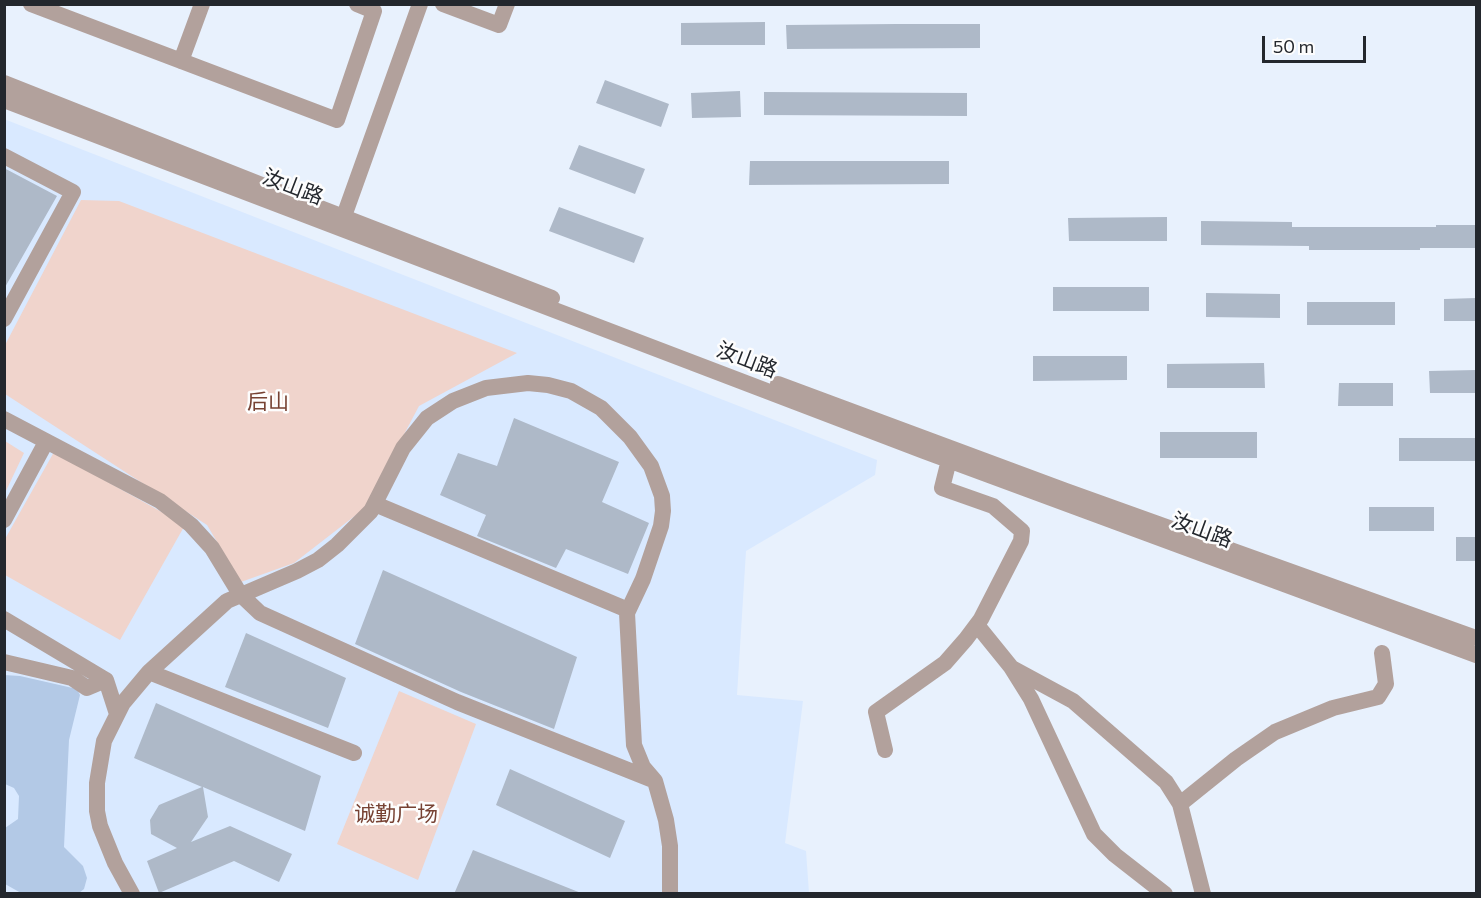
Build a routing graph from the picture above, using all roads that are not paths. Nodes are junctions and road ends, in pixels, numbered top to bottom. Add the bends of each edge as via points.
1 (31, 4) edge
2 (202, 4) edge
3 (357, 4) edge
4 (420, 4) edge
5 (443, 4) edge
6 (507, 4) edge
7 (58, 9) edge
8 (181, 61) junction
9 (4, 83) edge
10 (4, 100) edge
11 (4, 156) edge
12 (344, 216) junction
13 (4, 319) edge
14 (4, 419) edge
15 (46, 442) junction
16 (951, 455) junction
17 (375, 504) junction
18 (4, 520) edge
19 (240, 594) junction
20 (628, 610) junction
21 (4, 618) edge
22 (976, 625) junction
23 (1476, 638) edge
24 (1382, 653) dead end
25 (1476, 655) edge
26 (4, 662) edge
27 (1011, 667) junction
28 (149, 672) junction
29 (106, 680) junction
30 (117, 714) junction
31 (885, 750) dead end
32 (354, 753) dead end
33 (655, 781) junction
34 (1180, 804) junction
35 (132, 893) edge
36 (670, 894) edge
37 (1166, 894) edge
38 (1203, 894) edge

1 - 7 street
2 - 8 street
3 - 8 street via 374,11 337,120
4 - 12 street
5 - 6 street via 499,25
7 - 8 street
9 - 12 street, 汝山路
10 - 16 street, 汝山路
11 - 13 street via 73,192
12 - 16 street, 汝山路
14 - 15 street
15 - 18 street
15 - 19 street via 160,501 191,525 212,548
16 - 22 street via 942,488 993,506 1022,531
16 - 23 street, 汝山路
16 - 25 street, 汝山路
17 - 19 street via 318,560
17 - 20 street
17 - 20 street via 413,434 427,418 453,402 486,388 509,384 548,385 571,391 601,408 630,437 651,466 662,496 661,526
19 - 28 street via 227,601
19 - 33 street via 260,613 457,702
20 - 33 street via 634,744 643,767
21 - 29 street
22 - 27 street
22 - 31 street via 945,663 876,712
24 - 34 street via 1386,684 1378,697 1333,708 1275,732
26 - 29 street via 72,678 87,688
27 - 34 street via 1073,701 1166,782
27 - 37 street via 1031,699 1094,834
28 - 30 street
28 - 32 street
29 - 30 street
30 - 35 street via 99,762 97,811 115,864
33 - 36 street via 670,846
34 - 38 street

